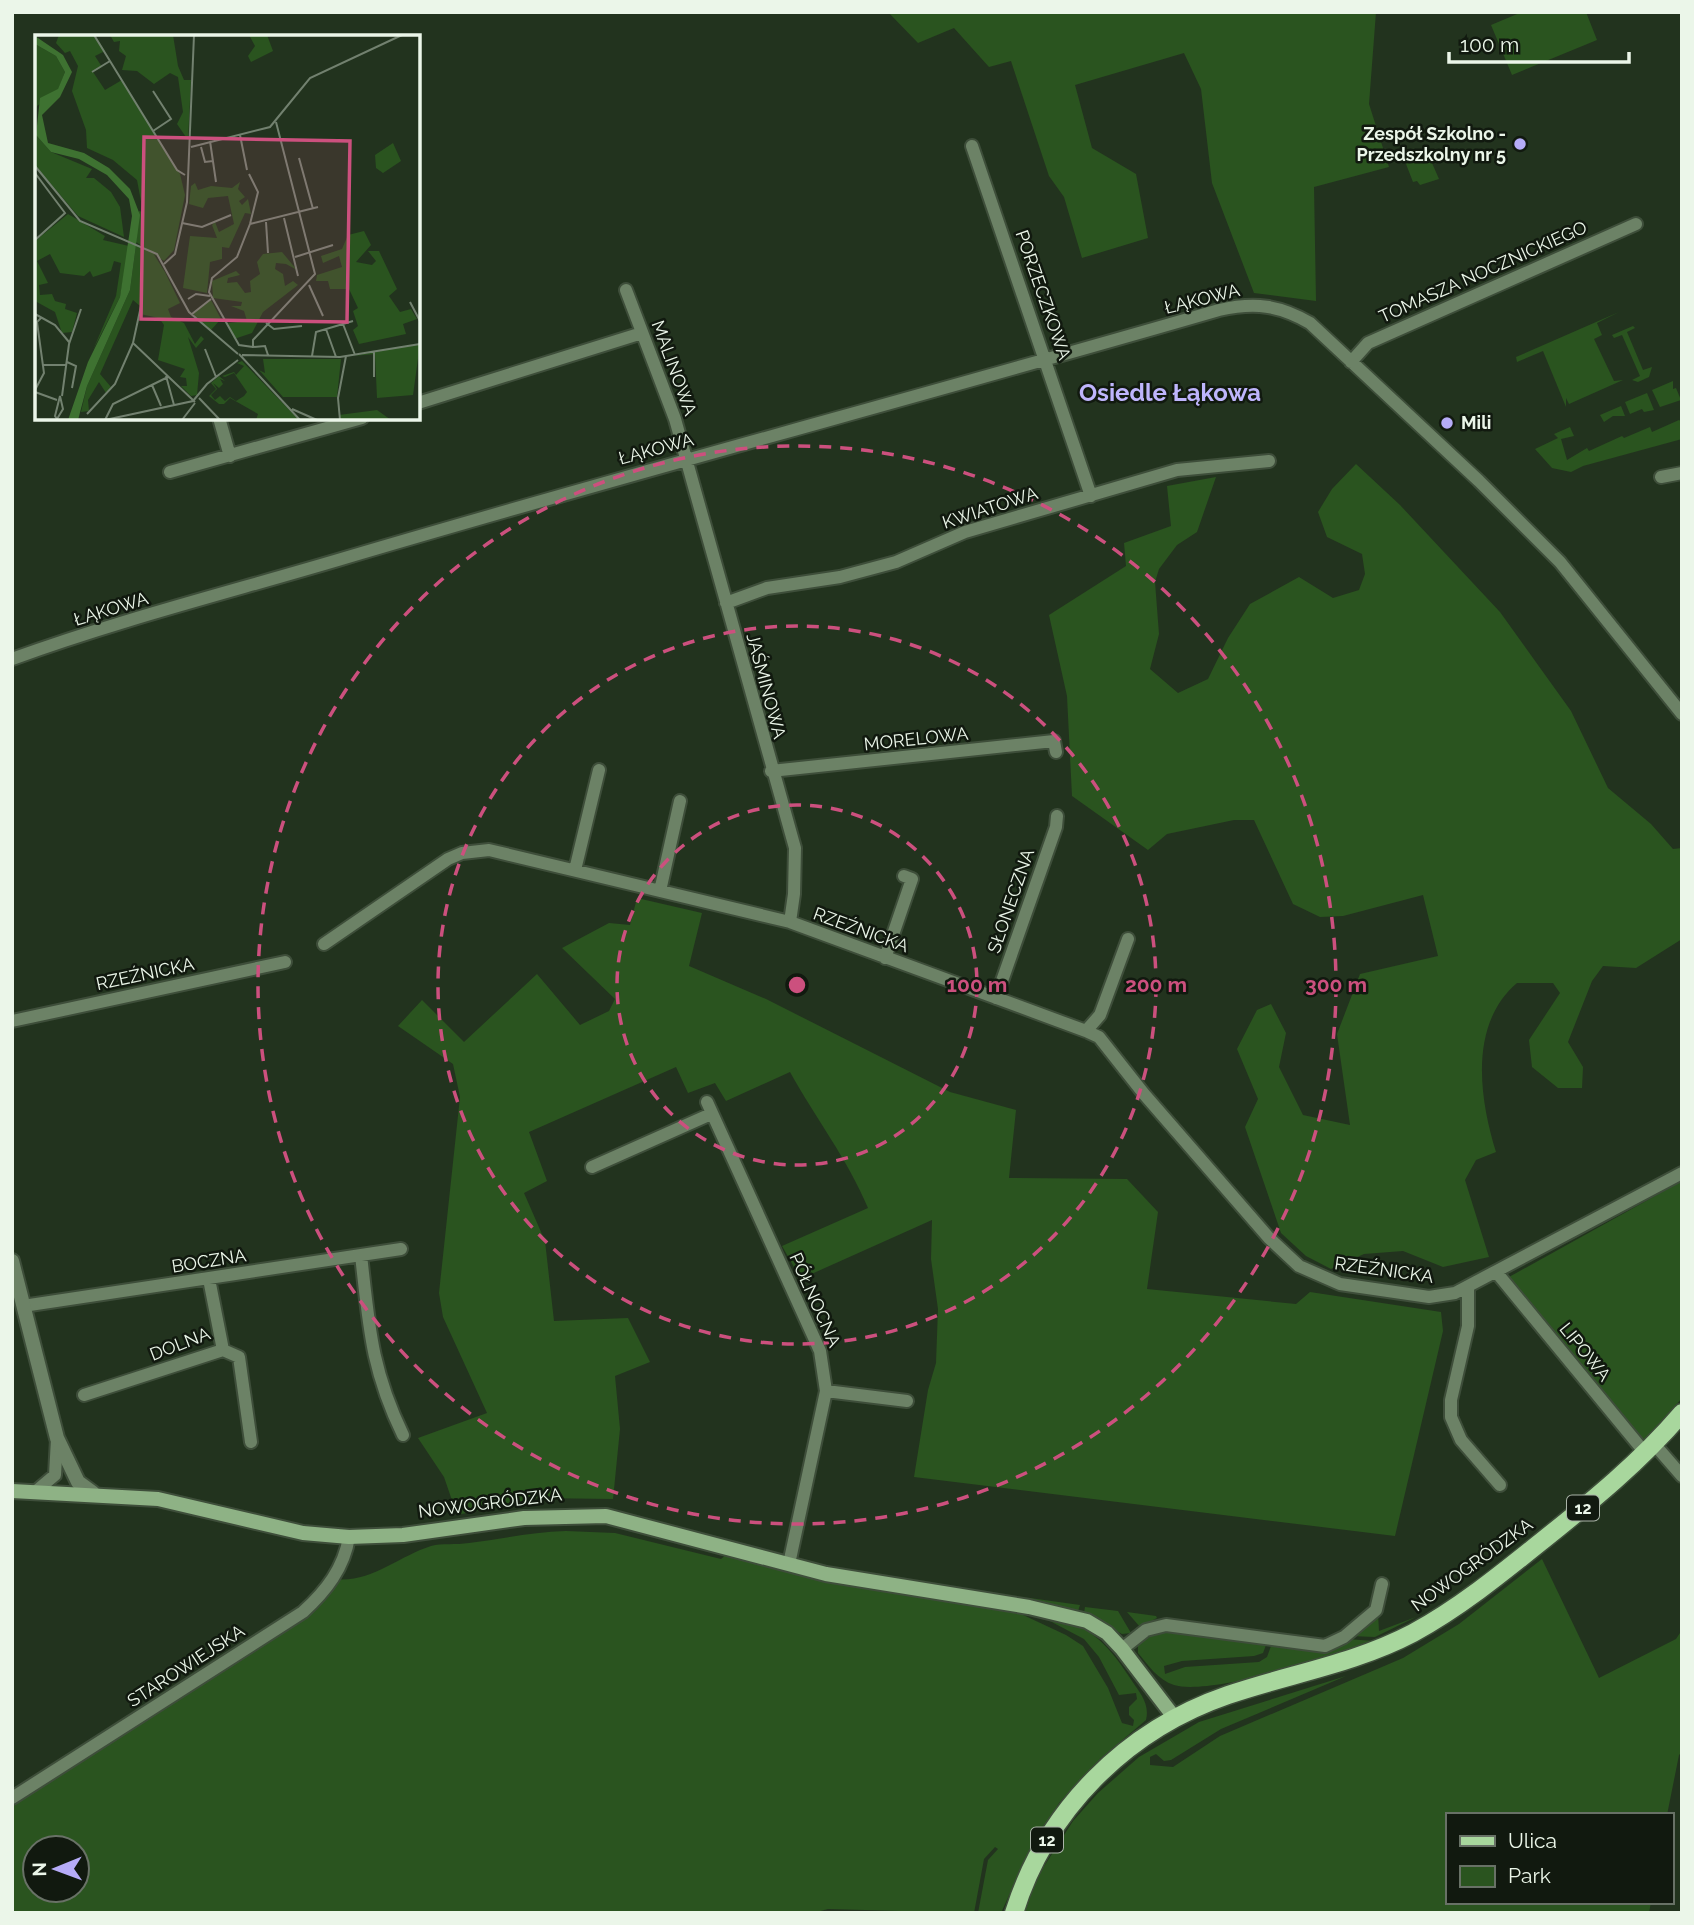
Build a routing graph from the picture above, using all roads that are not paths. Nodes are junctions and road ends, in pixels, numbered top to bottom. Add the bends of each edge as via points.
1 (972, 146) dead end
2 (1636, 223) dead end
3 (626, 290) dead end
4 (642, 333) junction
5 (1048, 361) junction
6 (1351, 362) junction
7 (420, 402) edge
8 (220, 420) edge
9 (355, 420) edge
10 (230, 456) junction
11 (686, 459) junction
12 (1269, 461) dead end
13 (170, 472) dead end
14 (1682, 473) edge
15 (1661, 477) dead end
16 (1091, 496) junction
17 (726, 603) junction
18 (12, 659) edge
19 (1682, 714) edge
20 (1056, 752) dead end
21 (598, 770) dead end
22 (771, 771) junction
23 (680, 801) dead end
24 (1057, 816) dead end
25 (575, 870) junction
26 (904, 876) dead end
27 (660, 891) junction
28 (790, 922) junction
29 (1128, 939) dead end
30 (324, 944) dead end
31 (885, 958) junction
32 (285, 962) dead end
33 (996, 998) junction
34 (12, 1021) edge
35 (1086, 1031) junction
36 (592, 1167) dead end
37 (1682, 1172) edge
38 (401, 1249) dead end
39 (361, 1255) junction
40 (12, 1261) edge
41 (1497, 1273) junction
42 (209, 1279) junction
43 (1468, 1288) junction
44 (23, 1306) junction
45 (223, 1350) junction
46 (826, 1391) junction
47 (84, 1395) dead end
48 (906, 1401) dead end
49 (1682, 1413) edge
50 (402, 1435) dead end
51 (57, 1438) junction
52 (251, 1442) dead end
53 (1650, 1449) junction
54 (1682, 1476) edge
55 (1500, 1485) dead end
56 (12, 1491) edge
57 (35, 1492) junction
58 (93, 1493) junction
59 (349, 1537) junction
60 (789, 1564) junction
61 (1382, 1584) dead end
62 (1122, 1649) junction
63 (1174, 1717) junction
64 (12, 1798) edge
65 (1016, 1906) edge

1 - 5 street, PORZECZKOWA
2 - 6 street, TOMASZA NOCZNICKIEGO via 1368,342
3 - 4 street, MALINOWA
4 - 7 street
4 - 11 street, MALINOWA
5 - 6 street, ŁĄKOWA via 1244,304 1287,310 1310,323
5 - 11 street, ŁĄKOWA
5 - 16 street, PORZECZKOWA
6 - 19 street via 1560,562
8 - 10 street
9 - 10 street
10 - 13 street
11 - 17 street, JAŚMINOWA
11 - 18 street, ŁĄKOWA
12 - 16 street, KWIATOWA via 1177,470
14 - 15 street
16 - 17 street, KWIATOWA via 965,532 897,562 840,577 767,588
17 - 22 street, JAŚMINOWA
20 - 22 street, MORELOWA via 1054,741
21 - 25 street
22 - 28 street, JAŚMINOWA via 794,848
23 - 27 street
24 - 33 street, SŁONECZNA
25 - 27 street, RZEŹNICKA
25 - 30 street, RZEŹNICKA via 500,851 462,853
26 - 31 street via 912,879
27 - 28 street, RZEŹNICKA
28 - 31 street, RZEŹNICKA
29 - 35 street via 1100,1015
31 - 33 street, RZEŹNICKA
32 - 34 street, RZEŹNICKA
33 - 35 street, RZEŹNICKA
35 - 43 street, RZEŹNICKA via 1099,1037 1269,1238 1299,1266 1340,1284 1409,1295 1444,1296
36 - 46 street, PÓŁNOCNA via 709,1108 820,1351
37 - 41 street, RZEŹNICKA
38 - 39 street, BOCZNA
39 - 42 street, BOCZNA
39 - 50 street via 371,1350
40 - 44 street
41 - 43 street, RZEŹNICKA
41 - 53 street, LIPOWA
42 - 44 street, BOCZNA
42 - 45 street, DOLNA
43 - 55 street via 1468,1326 1451,1417 1461,1440
44 - 51 street
45 - 47 street, DOLNA
45 - 52 street via 239,1357
46 - 48 street
46 - 60 street, PÓŁNOCNA
49 - 53 main road, NOWOGRÓDZKA / 12
51 - 57 street via 55,1475
51 - 58 street via 78,1482
53 - 54 street, LIPOWA
53 - 63 main road, NOWOGRÓDZKA / 12 via 1488,1584 1410,1634 1342,1662 1226,1695
56 - 57 main road, NOWOGRÓDZKA
57 - 58 main road, NOWOGRÓDZKA
58 - 59 main road, NOWOGRÓDZKA via 158,1499 303,1533
59 - 60 main road, NOWOGRÓDZKA via 403,1535 523,1518 599,1515
59 - 64 street, STAROWIEJSKA via 337,1572 303,1612
60 - 62 main road, NOWOGRÓDZKA via 1087,1621
61 - 62 street via 1376,1610 1325,1646 1166,1625 1146,1630
62 - 63 main road, NOWOGRÓDZKA
63 - 65 main road, 12 via 1123,1751 1086,1787 1038,1854

